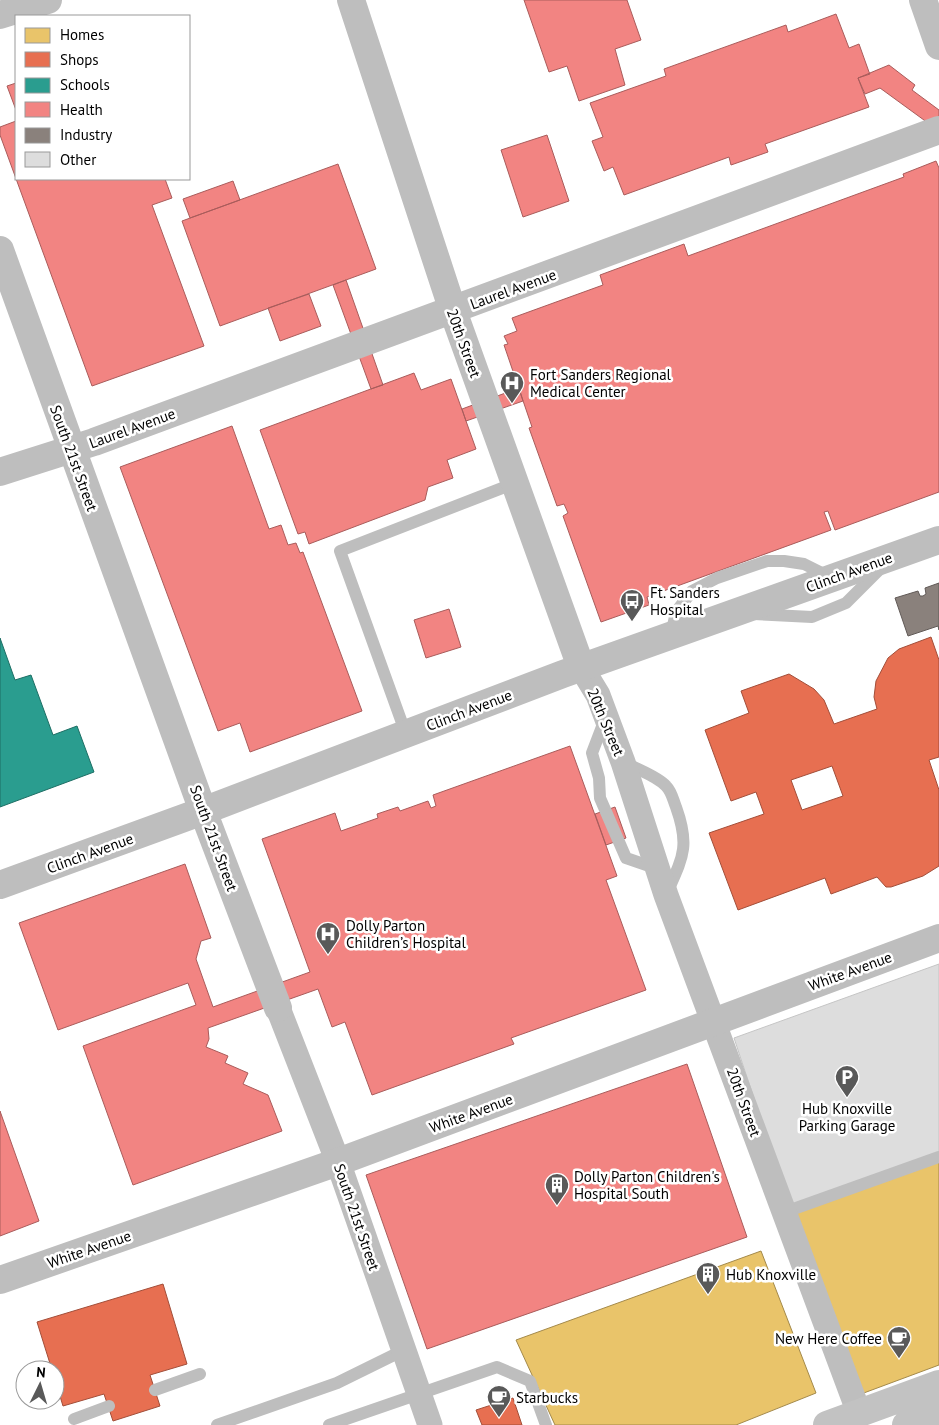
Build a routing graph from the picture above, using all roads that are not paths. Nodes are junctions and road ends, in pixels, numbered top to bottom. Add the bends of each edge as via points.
1 (48, 0) edge
2 (351, 0) edge
3 (922, 0) edge
4 (0, 15) edge
5 (939, 46) edge
6 (939, 130) edge
7 (0, 250) edge
8 (453, 311) junction
9 (71, 449) junction
10 (0, 472) edge
11 (515, 483) junction
12 (939, 540) edge
13 (891, 557) junction
14 (832, 578) junction
15 (737, 612) junction
16 (670, 635) junction
17 (581, 667) junction
18 (606, 716) junction
19 (406, 734) junction
20 (623, 762) junction
21 (203, 812) junction
22 (658, 869) junction
23 (0, 885) edge
24 (666, 895) junction
25 (939, 938) edge
26 (278, 1008) joint
27 (714, 1022) junction
28 (939, 1157) edge
29 (338, 1162) junction
30 (784, 1212) junction
31 (0, 1280) edge
32 (404, 1350) junction
33 (200, 1374) dead end
34 (939, 1384) edge
35 (155, 1390) dead end
36 (419, 1394) junction
37 (108, 1406) dead end
38 (939, 1413) edge
39 (74, 1419) dead end
40 (861, 1419) edge
41 (217, 1425) edge
42 (329, 1425) edge
43 (430, 1425) edge
44 (546, 1425) edge
45 (827, 1425) edge
46 (906, 1425) edge

1 - 4 street
2 - 8 street, 20th Street
3 - 5 street
6 - 8 street, Laurel Avenue
7 - 9 street, South 21st Street
8 - 9 street, Laurel Avenue
8 - 11 street, 20th Street
9 - 10 street, Laurel Avenue
9 - 21 street, South 21st Street
11 - 17 street, 20th Street
11 - 19 lane via 340,551
12 - 13 street, Clinch Avenue
13 - 14 street, Clinch Avenue
13 - 15 lane via 853,599 812,617
14 - 15 street, Clinch Avenue
14 - 16 lane via 804,564 784,561 767,561 717,578 692,591 676,612
15 - 16 street, Clinch Avenue
16 - 17 street, Clinch Avenue
17 - 18 street, 20th Street
17 - 19 street, Clinch Avenue
18 - 20 street, 20th Street
18 - 22 lane via 592,754 599,778 600,798 626,858
19 - 21 street, Clinch Avenue
20 - 22 street, 20th Street
20 - 24 lane via 665,785 684,830 685,845
21 - 23 street, Clinch Avenue
21 - 26 street, South 21st Street
22 - 24 street, 20th Street
24 - 27 street, 20th Street
25 - 27 street, White Avenue
26 - 29 street, South 21st Street
27 - 29 street, White Avenue
27 - 30 street, 20th Street
28 - 30 lane
29 - 31 street, White Avenue
29 - 32 street, South 21st Street
30 - 40 street, 20th Street
32 - 36 street, South 21st Street
32 - 41 lane via 336,1383
33 - 35 lane
34 - 40 main road
36 - 42 lane
36 - 43 street, South 21st Street
36 - 44 lane via 497,1367 530,1381
37 - 39 lane
38 - 46 main road
40 - 45 main road

